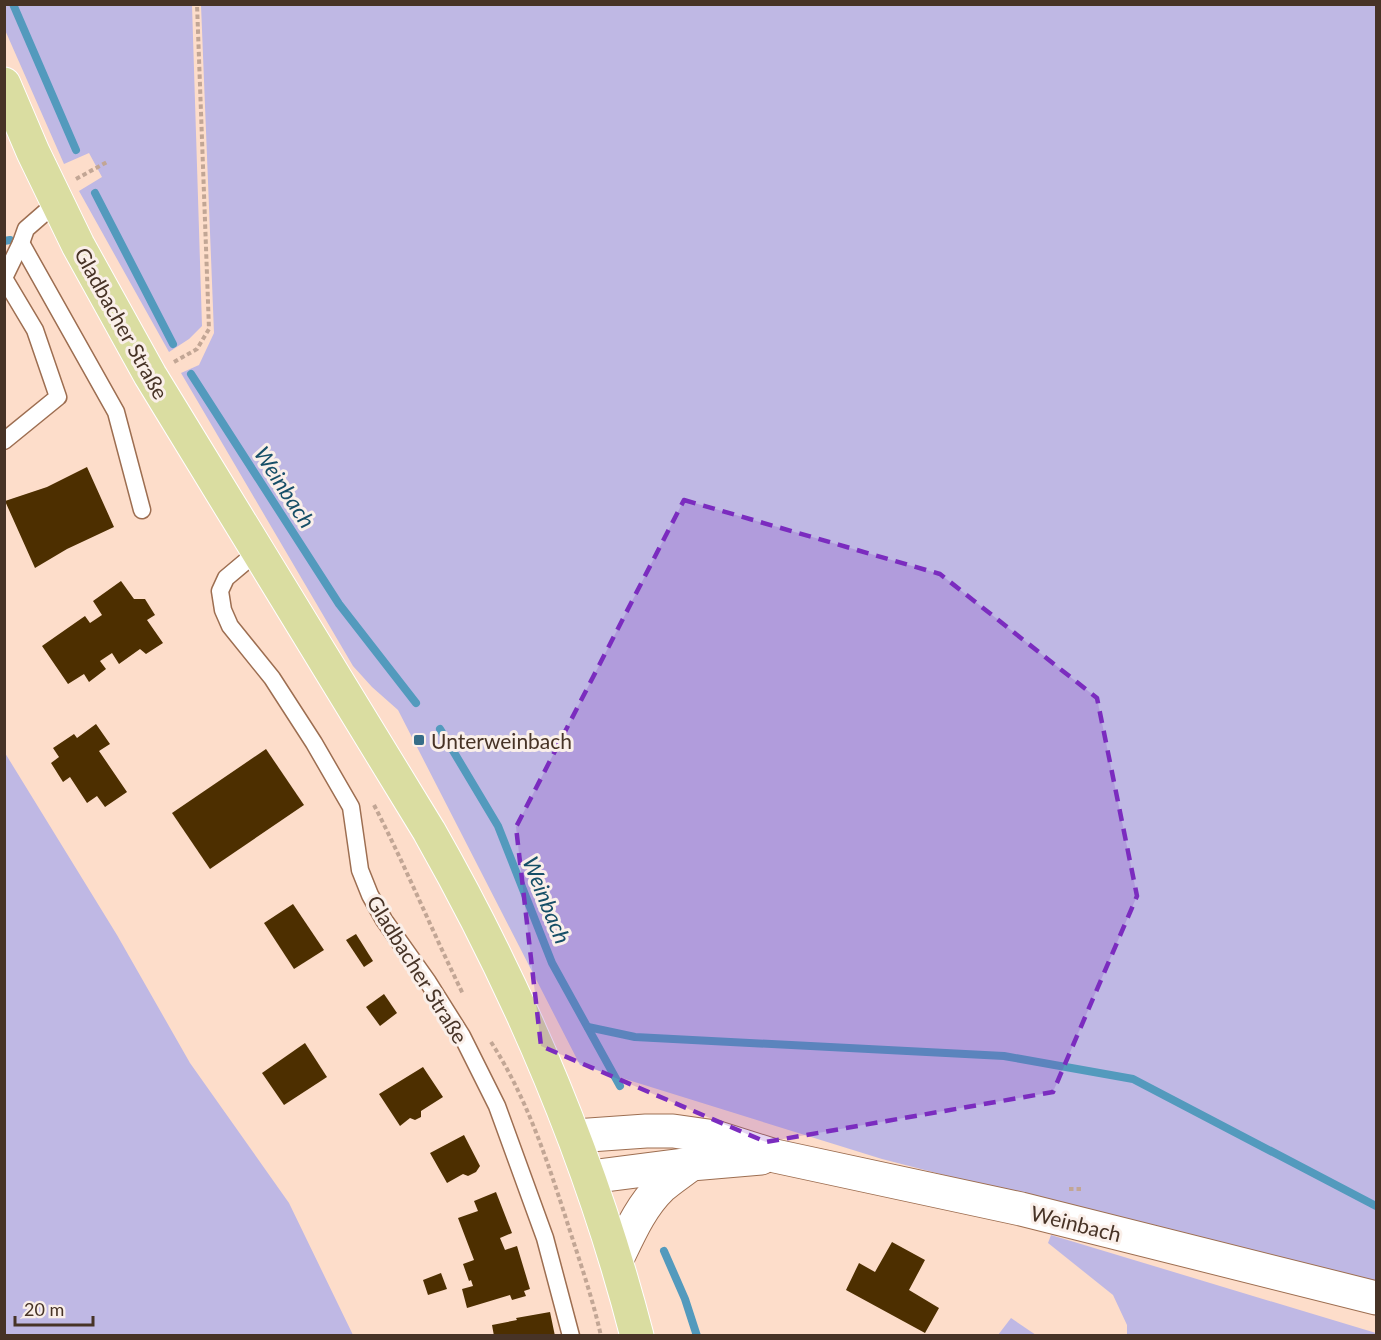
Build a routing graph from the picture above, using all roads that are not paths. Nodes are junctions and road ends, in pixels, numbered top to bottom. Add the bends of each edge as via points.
1 (4, 84) edge
2 (57, 202) junction
3 (21, 243) junction
4 (4, 278) edge
5 (4, 441) edge
6 (142, 510) dead end
7 (257, 552) junction
8 (575, 1136) junction
9 (775, 1156) junction
10 (691, 1164) junction
11 (590, 1178) junction
12 (617, 1259) junction
13 (1377, 1298) edge
14 (571, 1335) edge
15 (637, 1335) edge

1 - 2 main road, Gladbacher Straße
2 - 3 lane via 26,229
2 - 7 main road, Gladbacher Straße via 150,375
3 - 4 lane
3 - 6 lane via 117,412
4 - 5 lane via 35,330 58,397
7 - 8 main road, Gladbacher Straße via 381,749 462,889 529,1026
7 - 14 lane, Gladbacher Straße via 226,578 220,591 223,609 230,626 272,678 351,807 360,870 370,895 462,1036 497,1106 545,1238
8 - 9 main road, Weinbach via 673,1131 715,1137
8 - 11 main road, Gladbacher Straße
9 - 10 main road, Weinbach
9 - 13 main road, Weinbach via 1021,1209
10 - 11 main road, Weinbach
10 - 12 main road via 660,1188 638,1216
11 - 12 main road, Gladbacher Straße
12 - 15 main road, Gladbacher Straße

